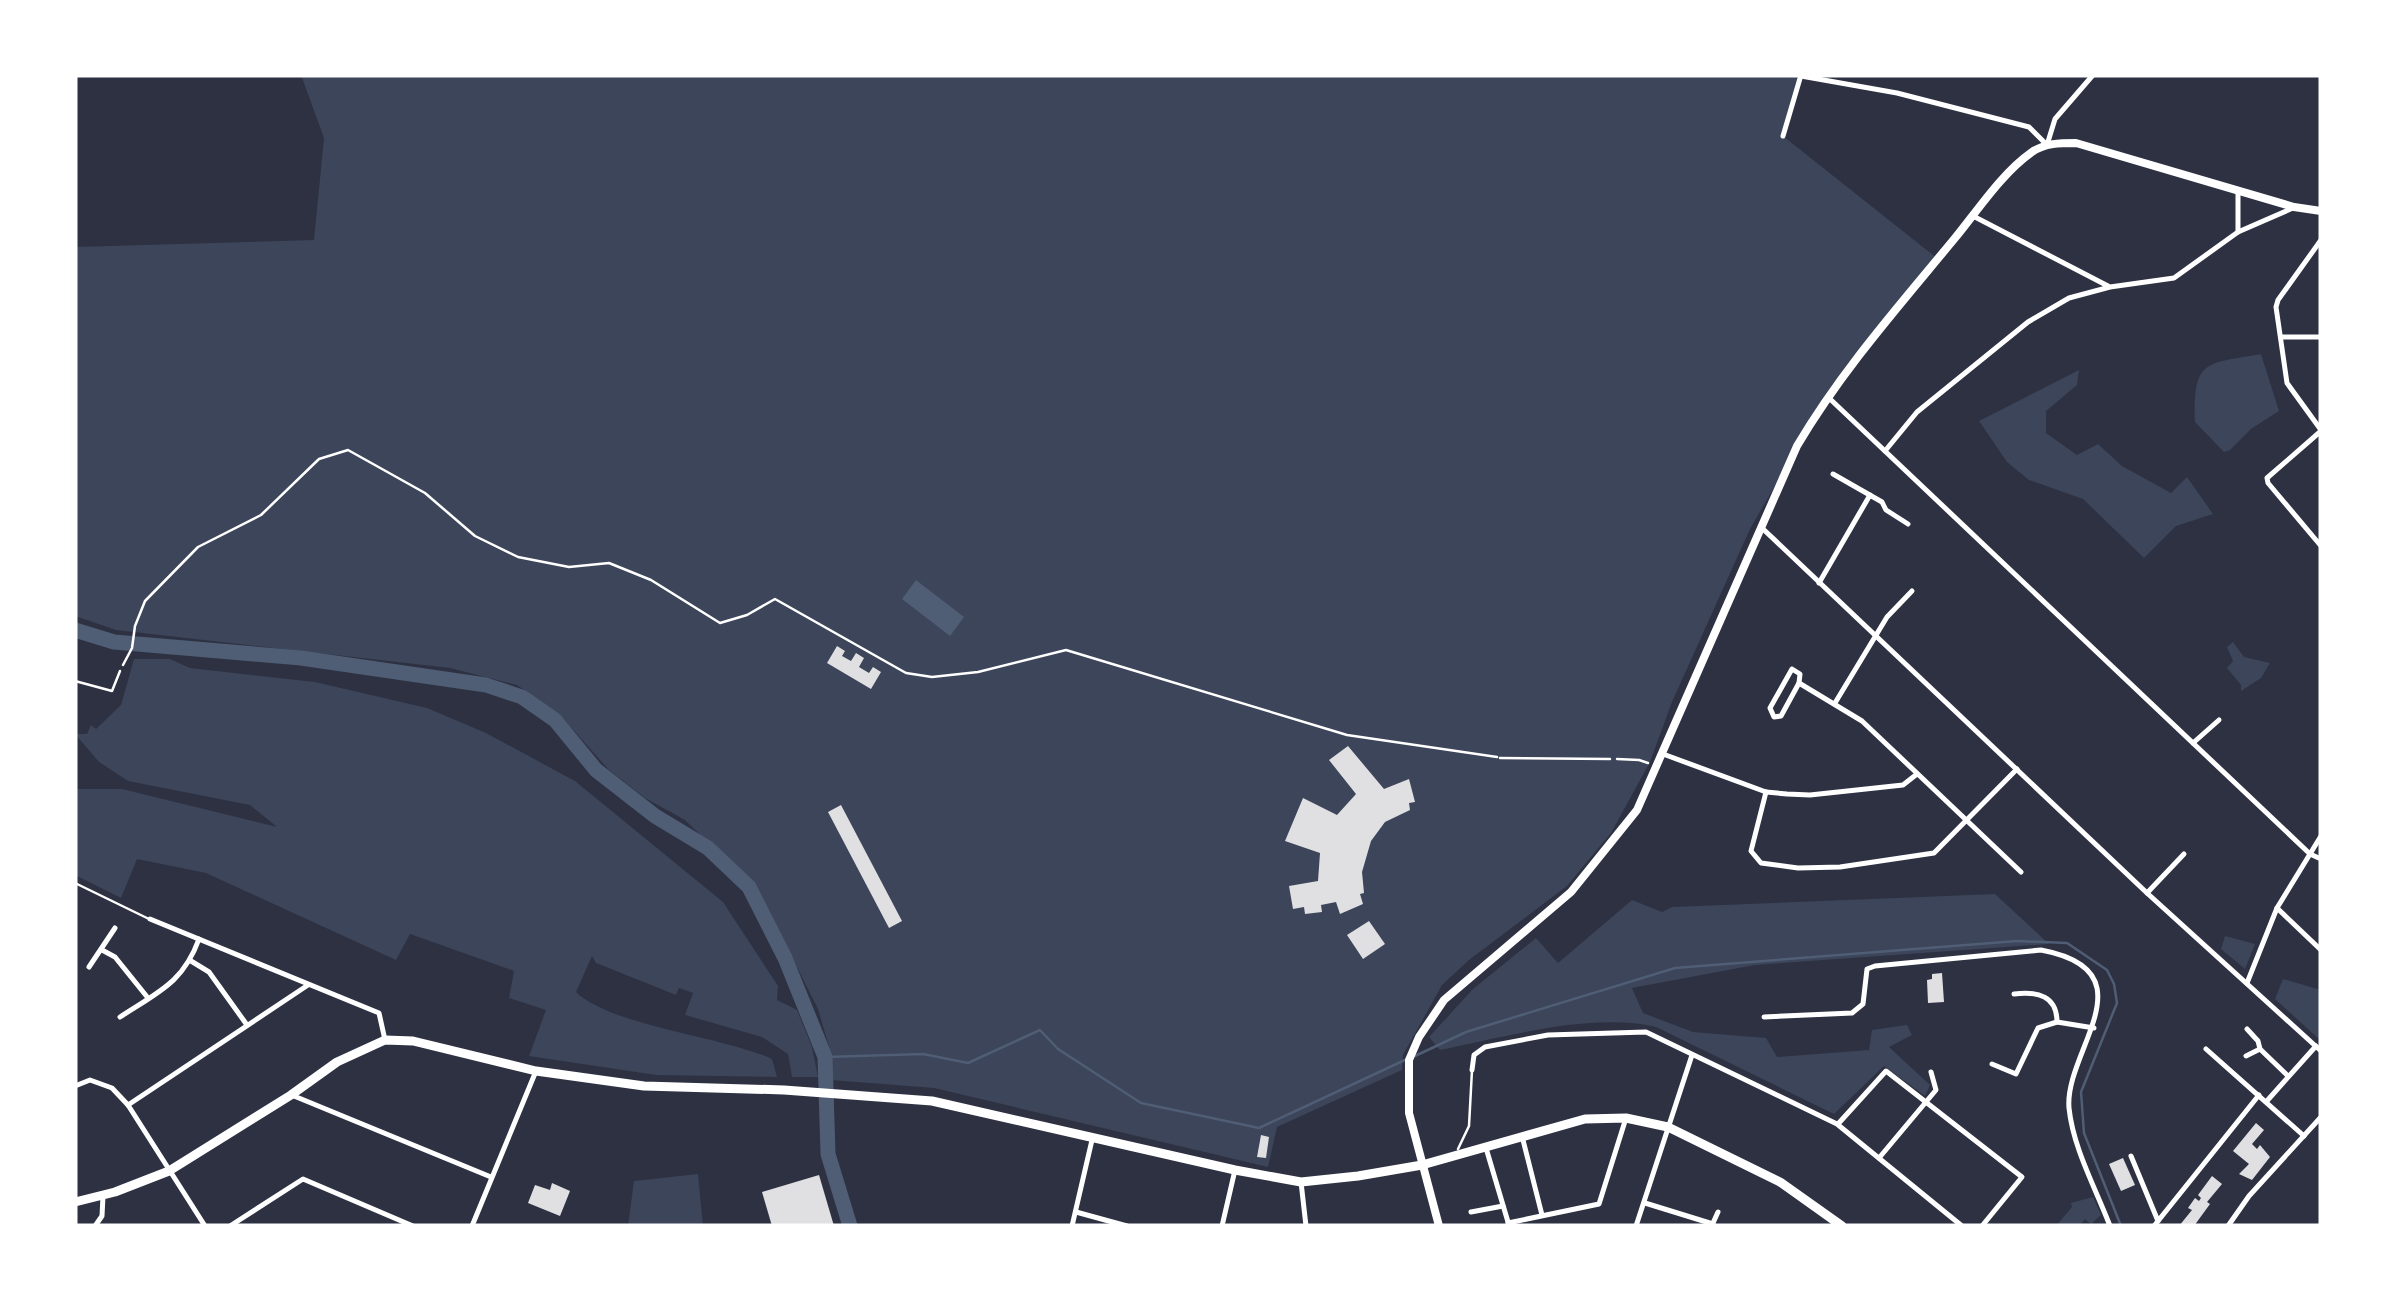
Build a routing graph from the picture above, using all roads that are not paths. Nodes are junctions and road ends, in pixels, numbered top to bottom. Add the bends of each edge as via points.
1 (1801, 75) edge
2 (2092, 75) edge
3 (1783, 136) dead end
4 (2047, 145) junction
5 (2238, 192) junction
6 (2294, 207) junction
7 (2321, 211) edge
8 (1974, 216) junction
9 (2238, 232) junction
10 (2321, 240) edge
11 (2110, 287) junction
12 (2281, 334) junction
13 (2321, 337) edge
14 (1827, 396) junction
15 (2321, 431) edge
16 (1885, 452) junction
17 (1833, 474) dead end
18 (1870, 495) junction
19 (1908, 524) dead end
20 (1762, 528) junction
21 (2321, 546) edge
22 (1819, 583) junction
23 (1912, 591) dead end
24 (1875, 636) junction
25 (120, 671) road end
26 (75, 680) edge
27 (1799, 683) junction
28 (1835, 703) junction
29 (2219, 720) dead end
30 (2192, 743) junction
31 (1663, 754) junction
32 (1500, 758) road end
33 (1610, 759) road end
34 (2017, 769) junction
35 (1917, 774) junction
36 (1766, 792) junction
37 (1966, 818) junction
38 (2321, 836) edge
39 (2184, 854) dead end
40 (2310, 854) junction
41 (2321, 859) edge
42 (2021, 872) dead end
43 (75, 883) edge
44 (2146, 893) junction
45 (2277, 908) junction
46 (150, 920) joint
47 (115, 928) dead end
48 (199, 938) junction
49 (102, 950) junction
50 (2321, 950) edge
51 (191, 961) junction
52 (90, 967) dead end
53 (2247, 983) junction
54 (308, 985) junction
55 (2014, 994) dead end
56 (148, 998) junction
57 (120, 1017) dead end
58 (1764, 1017) dead end
59 (2057, 1022) junction
60 (247, 1025) junction
61 (2094, 1028) junction
62 (2247, 1029) dead end
63 (385, 1040) junction
64 (2206, 1048) dead end
65 (2260, 1049) junction
66 (2318, 1049) edge
67 (1692, 1056) junction
68 (2246, 1056) dead end
69 (1992, 1064) dead end
70 (1472, 1070) joint
71 (536, 1071) junction
72 (1931, 1072) dead end
73 (2016, 1074) junction
74 (2288, 1076) junction
75 (2014, 1082) dead end
76 (75, 1086) edge
77 (291, 1095) junction
78 (2259, 1095) junction
79 (1926, 1102) junction
80 (2266, 1102) junction
81 (128, 1105) junction
82 (2321, 1117) edge
83 (1626, 1118) junction
84 (1838, 1124) junction
85 (1668, 1127) junction
86 (1092, 1136) junction
87 (1522, 1136) junction
88 (2304, 1136) junction
89 (1486, 1148) junction
90 (1455, 1155) junction
91 (2131, 1156) dead end
92 (1880, 1158) junction
93 (1422, 1165) junction
94 (1234, 1170) junction
95 (169, 1171) junction
96 (492, 1178) junction
97 (1301, 1182) junction
98 (103, 1196) junction
99 (75, 1202) edge
100 (1645, 1203) junction
101 (1504, 1206) junction
102 (1076, 1212) junction
103 (1471, 1212) dead end
104 (1718, 1212) dead end
105 (1542, 1215) junction
106 (1509, 1224) edge
107 (2156, 1224) edge
108 (1713, 1225) edge
109 (96, 1226) edge
110 (205, 1226) edge
111 (230, 1226) edge
112 (413, 1226) edge
113 (472, 1226) edge
114 (1072, 1226) edge
115 (1127, 1226) edge
116 (1222, 1226) edge
117 (1306, 1226) edge
118 (1439, 1226) edge
119 (1636, 1226) edge
120 (1842, 1226) edge
121 (1962, 1226) edge
122 (1982, 1226) edge
123 (2110, 1226) edge
124 (2228, 1226) edge

1 - 3 street
1 - 4 street via 2029,128
2 - 4 street via 2055,119
4 - 5 main road via 2076,143
4 - 8 main road via 2017,166
5 - 6 main road
5 - 9 street
6 - 7 main road
6 - 9 street
8 - 11 street
8 - 14 main road
9 - 11 street via 2174,278
10 - 12 street via 2278,300
11 - 16 street via 2068,298 2028,322 1917,412
12 - 13 street
12 - 15 street via 2287,383
14 - 16 street
14 - 20 main road via 1796,446
15 - 21 street via 2271,473 2268,483
16 - 30 street
17 - 18 street
18 - 19 street
18 - 22 street
20 - 22 street
20 - 31 main road
22 - 24 street
23 - 24 street
24 - 28 street
24 - 34 street
25 - 26 lane via 112,691
27 - 27 street via 1781,716 1772,715 1790,670 1800,674
27 - 28 street
28 - 35 street
29 - 30 street
30 - 40 street
31 - 36 street
31 - 93 main road via 1637,810 1572,892 1433,1013 1409,1060 1409,1113
32 - 33 lane
34 - 37 street
34 - 44 street
35 - 36 street via 1903,785 1856,792
35 - 37 street
36 - 37 street via 1751,851 1761,863 1798,868 1924,856
37 - 42 street
38 - 40 street
39 - 44 street
40 - 41 street
40 - 45 street
43 - 46 lane
44 - 53 street
45 - 50 street
45 - 53 street
46 - 48 street
47 - 49 street
48 - 51 street
48 - 54 street
49 - 52 street
49 - 56 street
51 - 56 street
51 - 60 street via 209,972
53 - 66 street
54 - 60 street
54 - 63 street via 379,1013
55 - 59 street via 2047,996
56 - 57 street
58 - 61 street via 1860,1009 1867,969 1875,966 2042,950 2080,963 2091,976 2098,1010
59 - 61 street
59 - 73 street via 2038,1028
60 - 81 street
61 - 123 street via 2068,1105
62 - 65 street
63 - 71 main road
63 - 77 main road via 337,1062
64 - 78 street
65 - 68 street
65 - 74 street
66 - 74 street
67 - 70 street via 1646,1032 1548,1035 1485,1047 1474,1055
67 - 84 street
67 - 85 street
69 - 73 street
70 - 90 lane via 1469,1126
71 - 86 main road via 644,1086 932,1101
71 - 96 street
72 - 79 street via 1936,1090
73 - 75 street
74 - 80 street
76 - 81 street via 90,1080 112,1088
77 - 95 main road
77 - 96 street
78 - 80 street
78 - 107 street
79 - 84 street via 1886,1071
79 - 92 street
79 - 122 street via 2022,1177
80 - 88 street
81 - 95 street
82 - 88 street
83 - 85 main road
83 - 87 main road via 1585,1119
83 - 105 street via 1599,1204
84 - 92 street
85 - 100 street
85 - 120 main road via 1780,1182
86 - 94 main road
86 - 102 street
87 - 89 main road
87 - 105 street
88 - 124 street
89 - 90 main road
89 - 101 street
90 - 93 main road
91 - 107 street
92 - 121 street
93 - 97 main road
93 - 118 main road
94 - 97 main road
94 - 116 street
95 - 98 main road
95 - 110 street
96 - 113 street
97 - 117 street
98 - 99 main road
98 - 109 street
100 - 108 street
100 - 119 street
101 - 103 street
101 - 106 street
102 - 114 street
102 - 115 street
104 - 108 street
105 - 106 street
111 - 112 street via 303,1179

